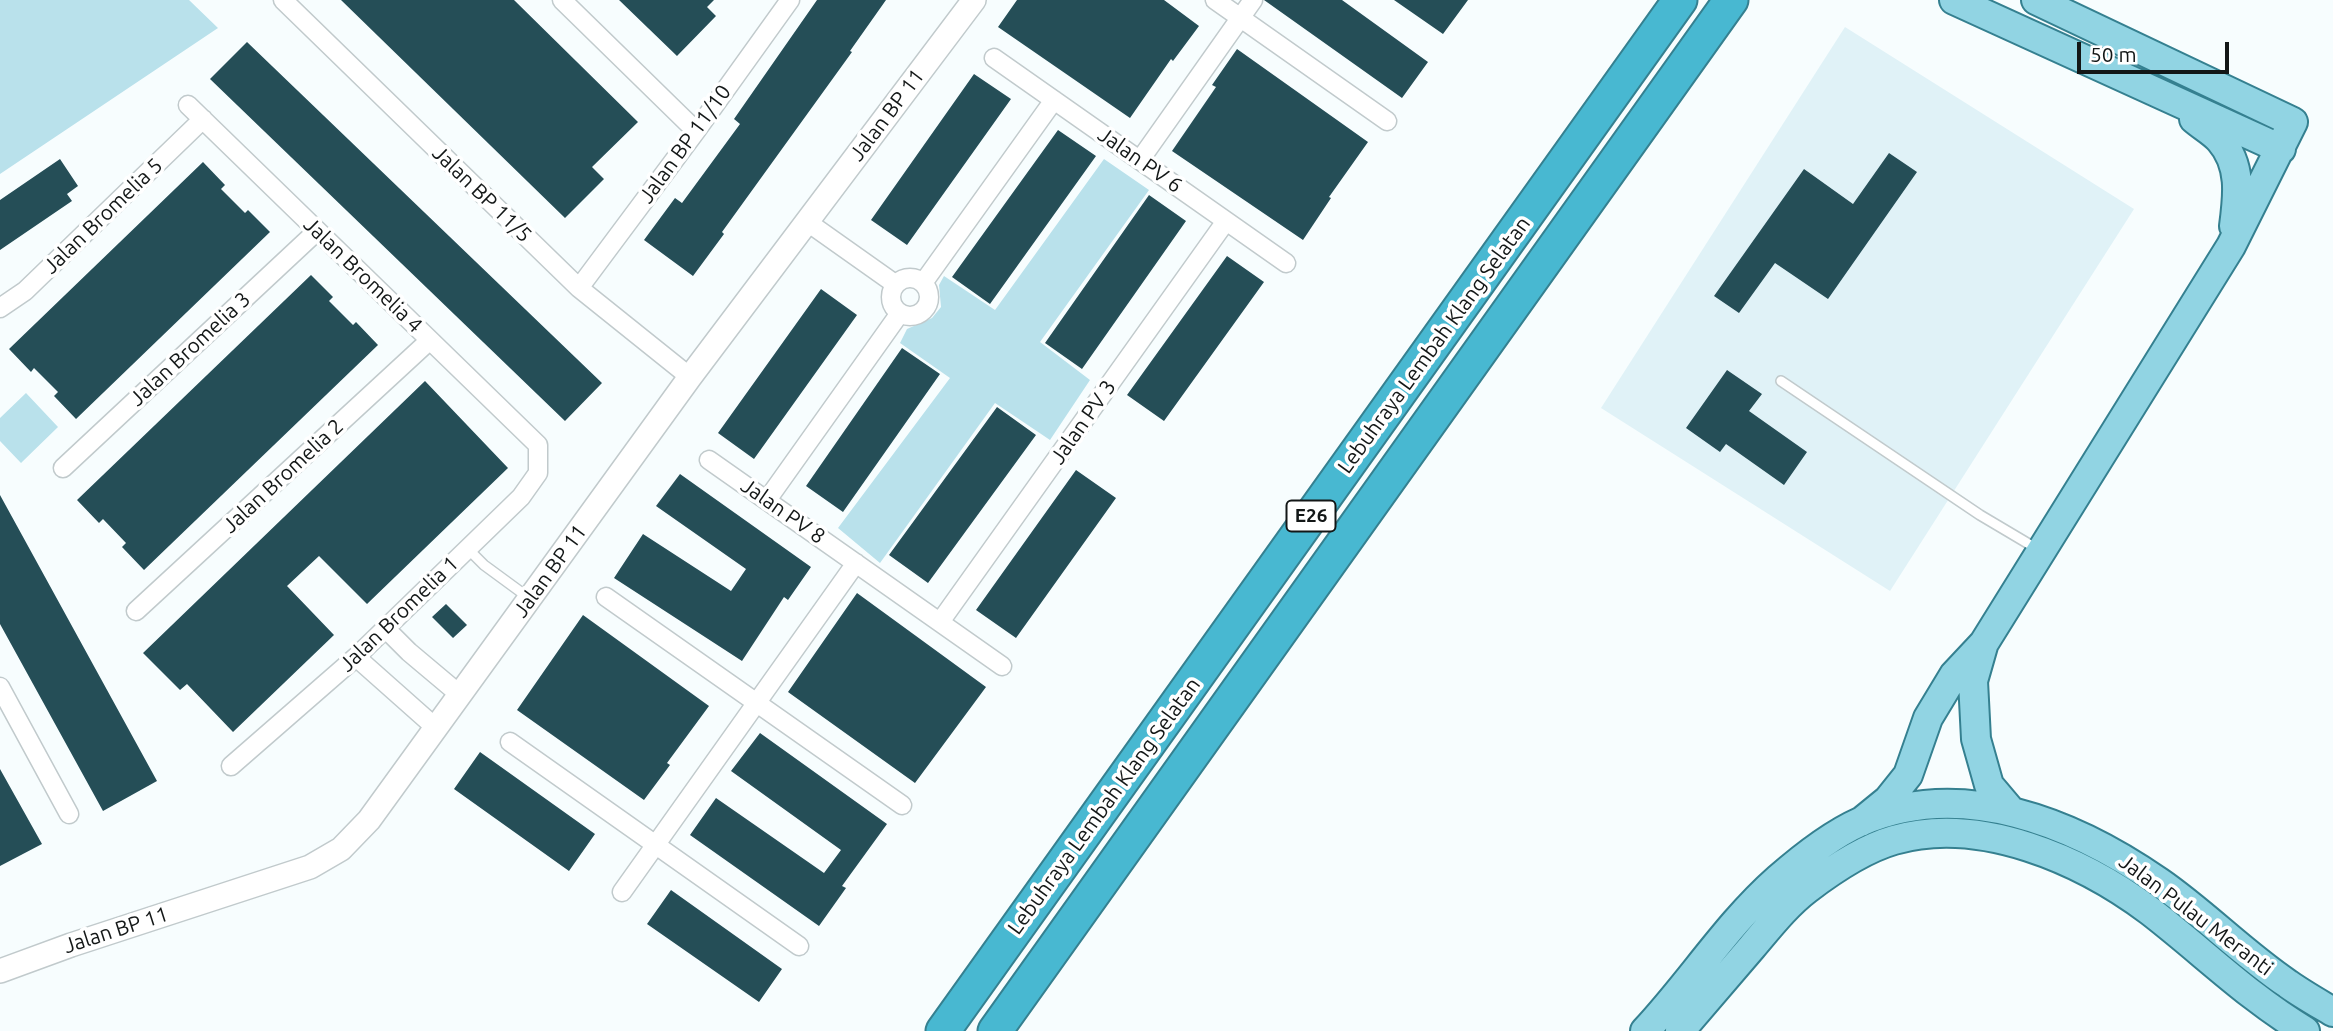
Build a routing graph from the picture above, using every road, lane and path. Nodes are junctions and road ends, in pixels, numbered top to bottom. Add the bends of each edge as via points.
1 (283, 0) edge
2 (562, 0) edge
3 (790, 0) edge
4 (974, 0) edge
5 (1215, 0) edge
6 (1253, 0) edge
7 (1680, 0) edge
8 (1954, 0) edge
9 (2036, 0) edge
10 (1726, 8) edge
11 (1241, 18) junction
12 (994, 58) dead end
13 (2168, 99) junction
14 (1054, 100) junction
15 (188, 105) dead end
16 (203, 120) junction
17 (1387, 121) dead end
18 (696, 131) junction
19 (2281, 149) junction
20 (1140, 160) junction
21 (806, 221) junction
22 (1226, 221) junction
23 (317, 231) junction
24 (2231, 246) junction
25 (1286, 263) dead end
26 (923, 283) junction
27 (895, 284) junction
28 (579, 288) junction
29 (0, 308) edge
30 (900, 313) junction
31 (430, 340) junction
32 (690, 377) junction
33 (1781, 380) dead end
34 (538, 445) joint
35 (709, 460) dead end
36 (63, 468) dead end
37 (767, 500) junction
38 (468, 549) junction
39 (2040, 551) junction
40 (856, 563) junction
41 (606, 597) dead end
42 (530, 598) junction
43 (136, 611) dead end
44 (940, 622) junction
45 (386, 629) junction
46 (1983, 643) junction
47 (355, 657) junction
48 (1002, 666) dead end
49 (0, 687) edge
50 (459, 694) junction
51 (757, 703) junction
52 (436, 728) junction
53 (510, 742) dead end
54 (231, 766) dead end
55 (902, 805) dead end
56 (2011, 811) junction
57 (69, 814) dead end
58 (1861, 822) junction
59 (655, 845) junction
60 (622, 892) dead end
61 (799, 946) dead end
62 (0, 971) edge
63 (2333, 1012) edge
64 (943, 1031) edge
65 (995, 1031) edge
66 (1645, 1031) edge
67 (1680, 1031) edge
68 (2305, 1031) edge

1 - 28 street, Jalan BP 11/5
2 - 18 street
3 - 18 street, Jalan BP 11/10
4 - 21 street, Jalan BP 11
5 - 11 street
6 - 11 street
7 - 64 highway, Lebuhraya Lembah Klang Selatan / E26
8 - 13 main road
9 - 19 main road via 2293,122
10 - 65 highway, Lebuhraya Lembah Klang Selatan / E26
11 - 17 street
11 - 20 street
12 - 14 street, Jalan PV 6
13 - 19 main road
13 - 24 main road via 2221,141 2235,166 2239,191
14 - 20 street, Jalan PV 6
14 - 26 street
15 - 16 street, Jalan Bromelia 4
16 - 23 street, Jalan Bromelia 4
16 - 29 street, Jalan Bromelia 5 via 25,291
18 - 28 street, Jalan BP 11/10
19 - 24 main road
20 - 22 street, Jalan PV 6
21 - 27 street
21 - 32 street, Jalan BP 11
22 - 25 street, Jalan PV 6
22 - 44 street, Jalan PV 3
23 - 31 street, Jalan Bromelia 4
23 - 36 street, Jalan Bromelia 3
24 - 39 main road
26 - 27 street via 906,278
26 - 30 street via 929,294 927,306 912,316
27 - 30 street via 891,300
28 - 32 street, Jalan BP 11/5
30 - 37 street
31 - 34 street, Jalan Bromelia 4
31 - 43 street, Jalan Bromelia 2
32 - 42 street, Jalan BP 11
33 - 39 lane
34 - 38 street, Jalan Bromelia 1 via 538,473 521,498
35 - 37 street, Jalan PV 8
37 - 40 street, Jalan PV 8
38 - 42 lane
38 - 45 street, Jalan Bromelia 1
39 - 46 main road
40 - 44 street, Jalan PV 8
40 - 51 street
41 - 51 street
42 - 50 street, Jalan BP 11
44 - 48 street, Jalan PV 8
45 - 47 street, Jalan Bromelia 1
45 - 50 street
46 - 56 main road via 1973,681 1976,739 1989,785
46 - 58 main road via 1954,675 1928,718 1908,775 1888,800
47 - 52 street
47 - 54 street, Jalan Bromelia 1
49 - 57 street
50 - 52 street, Jalan BP 11
51 - 55 street
51 - 59 street
52 - 62 street, Jalan BP 11 via 369,820 341,849 310,867
53 - 59 street
56 - 58 main road, Jalan Pulau Meranti via 1935,803
56 - 63 main road, Jalan Pulau Meranti via 2063,827 2106,849 2160,883 2287,984
58 - 66 main road, Jalan Pulau Meranti via 1828,840 1778,879
59 - 60 street
59 - 61 street
67 - 68 main road, Jalan Pulau Meranti via 1805,891 1847,861 1893,840 1935,834 1985,836 2028,847 2096,875 2150,911 2271,1011

